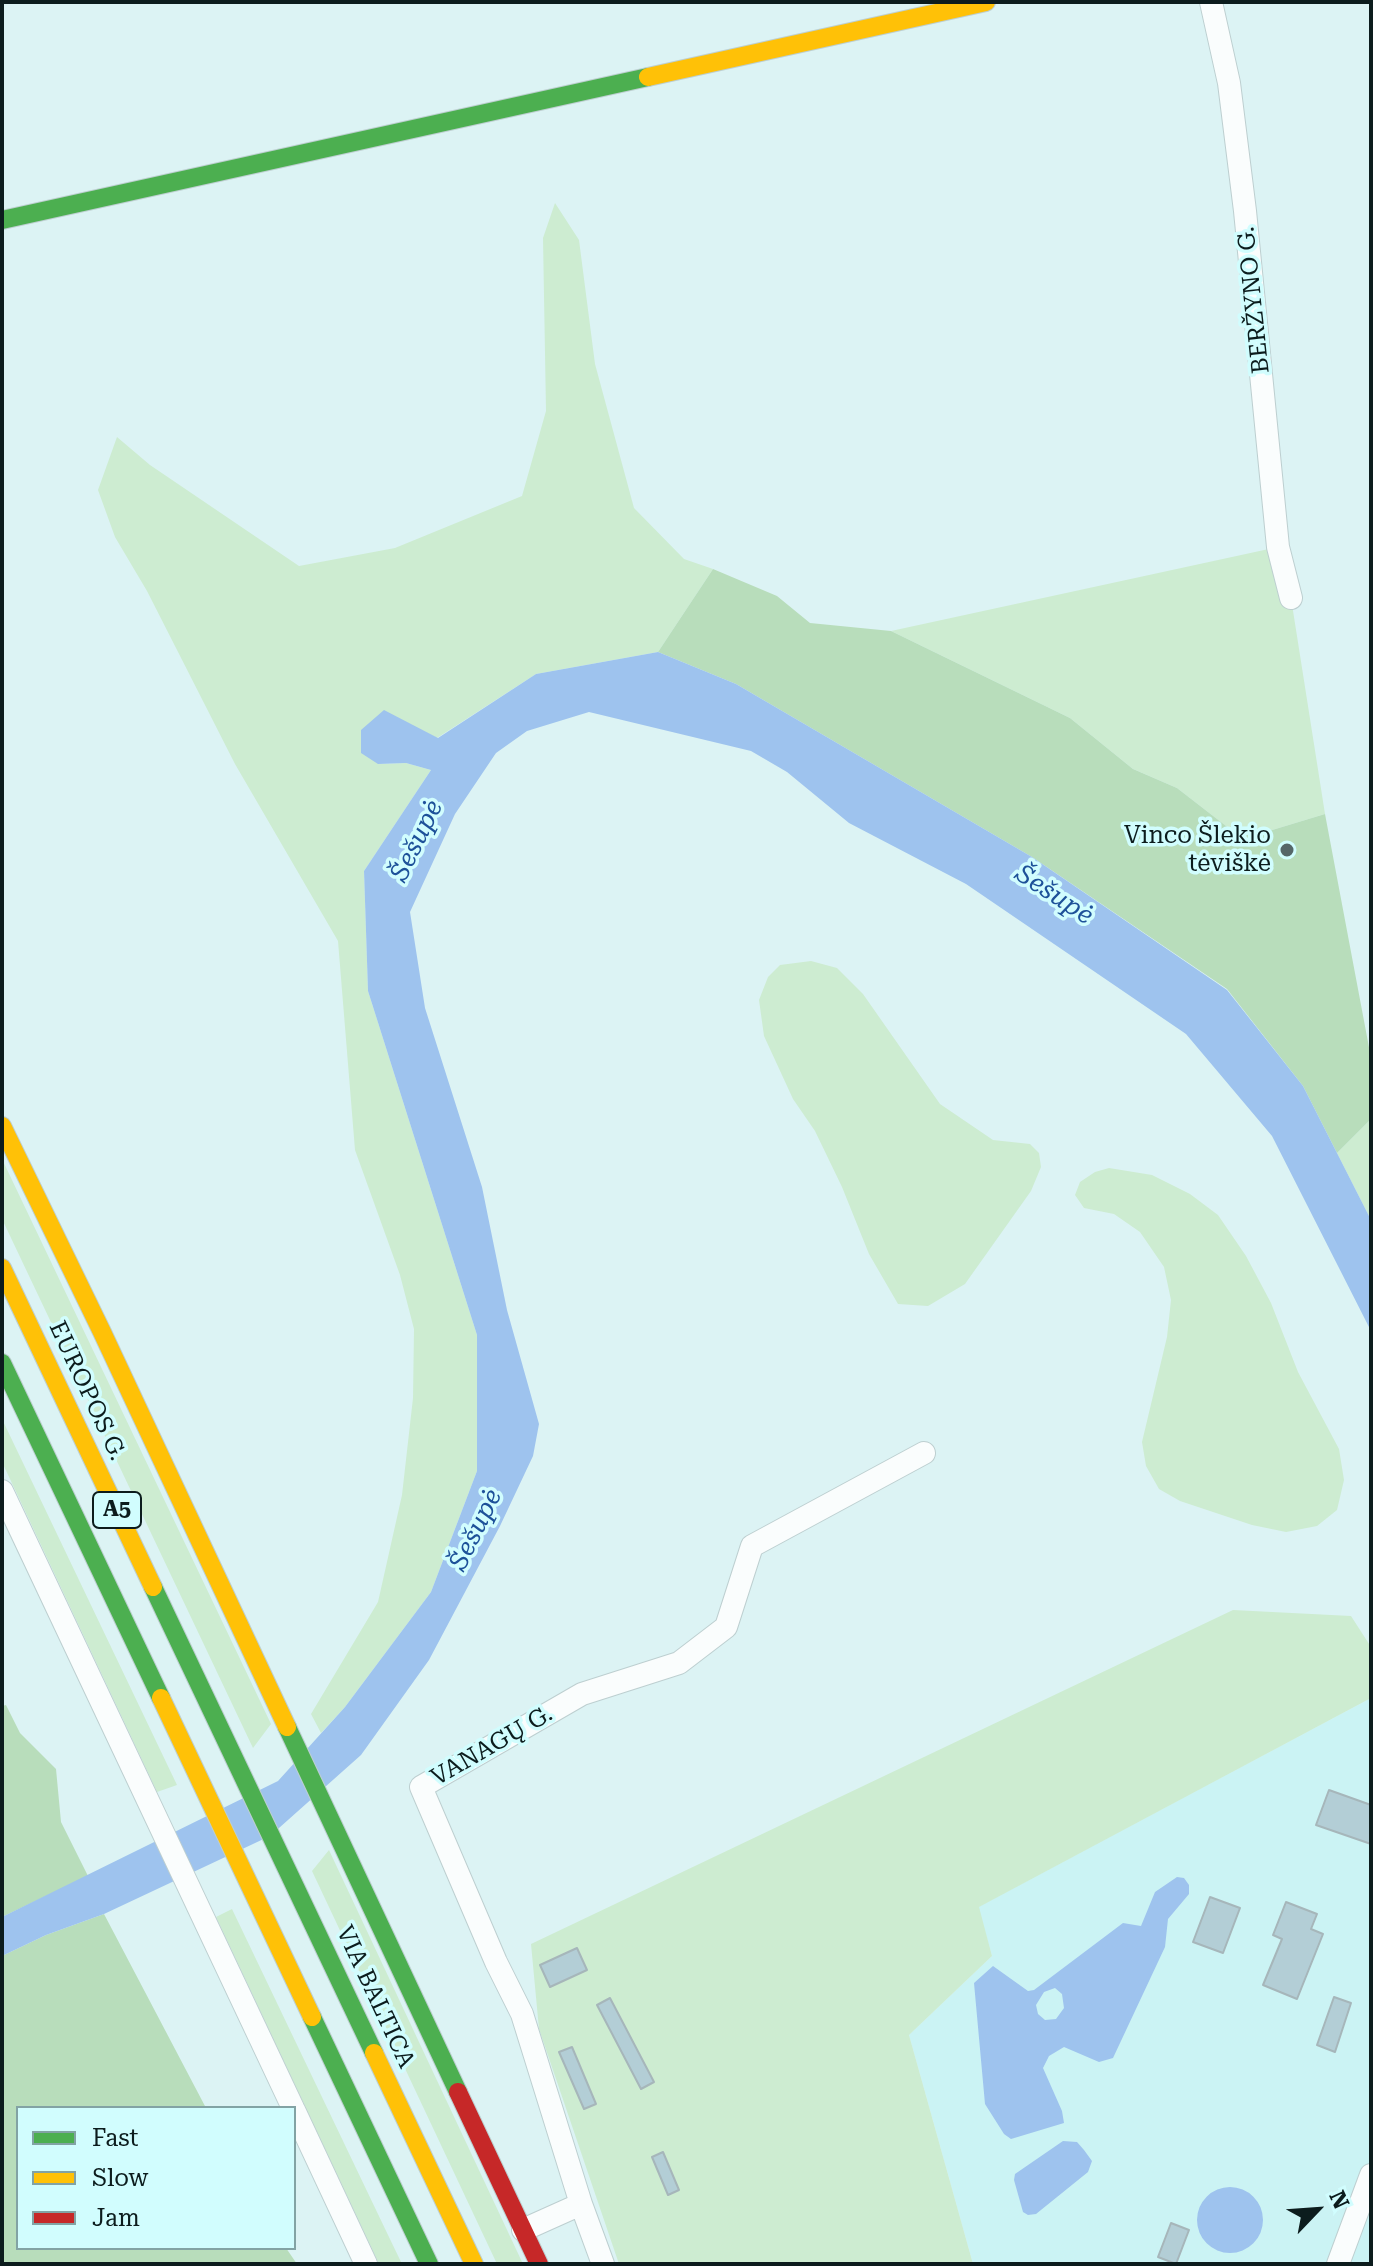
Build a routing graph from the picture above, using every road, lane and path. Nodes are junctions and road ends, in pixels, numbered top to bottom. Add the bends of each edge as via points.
1 (986, 2) edge
2 (1211, 2) edge
3 (2, 220) edge
4 (1291, 598) dead end
5 (2, 1126) edge
6 (2, 1268) edge
7 (2, 1363) edge
8 (924, 1453) dead end
9 (2, 1491) edge
10 (231, 1751) joint
11 (293, 2106) edge
12 (296, 2113) edge
13 (1371, 2175) edge
14 (581, 2204) junction
15 (523, 2230) junction
16 (366, 2264) edge
17 (429, 2264) edge
18 (474, 2264) edge
19 (539, 2264) edge
20 (603, 2264) edge
21 (1338, 2264) edge

1 - 3 main road
2 - 4 street, BERŽYNO G. via 1229,83 1278,547
5 - 15 main road
6 - 10 main road, EUROPOS G. / A5
7 - 17 main road, A5
8 - 14 street, VANAGŲ G. via 752,1546 726,1627 679,1663 582,1694 421,1787 522,2014
9 - 11 street
10 - 18 main road, VIA BALTICA / A5
12 - 16 street
13 - 21 street
14 - 15 street
14 - 20 street, VANAGŲ G.
15 - 19 main road

